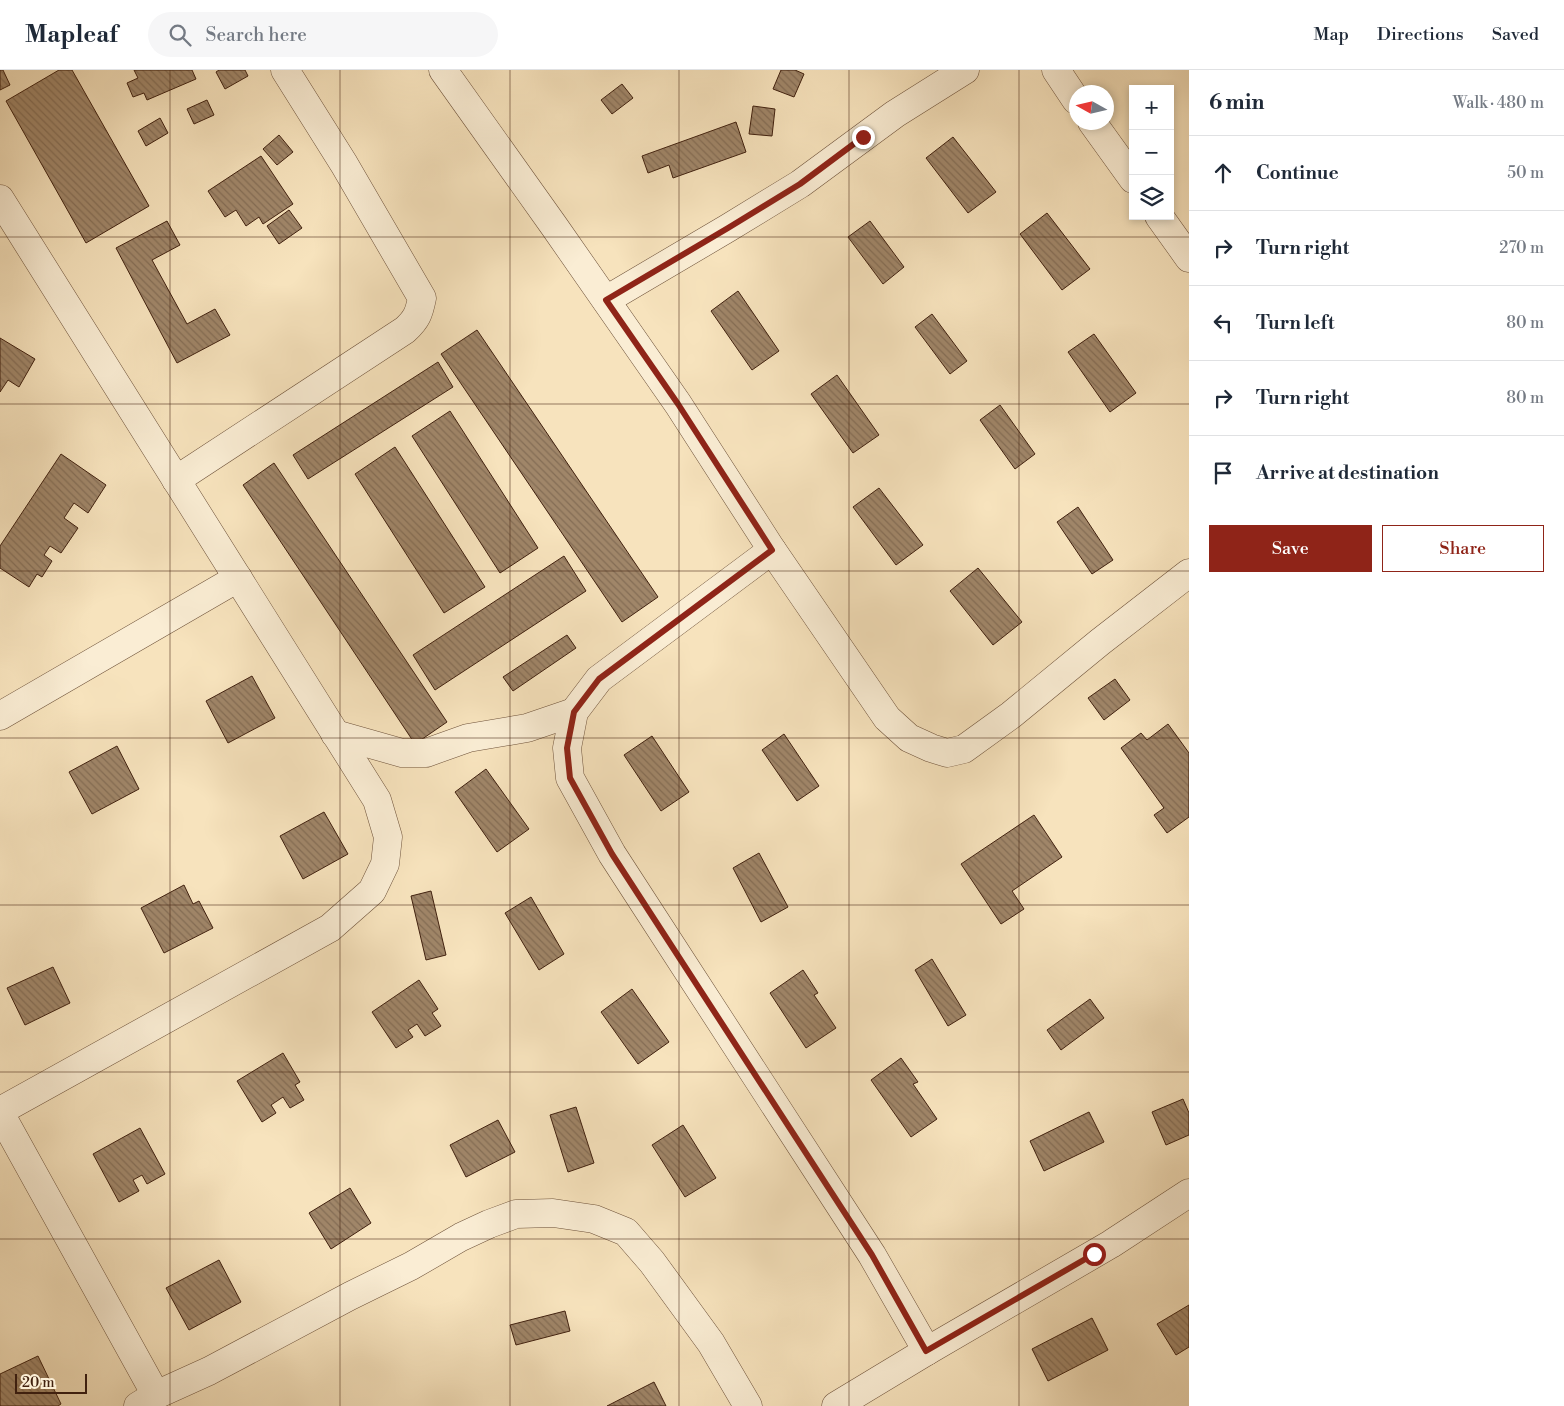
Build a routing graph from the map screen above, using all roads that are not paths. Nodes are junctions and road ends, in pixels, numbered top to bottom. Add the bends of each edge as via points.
1 (285, 70) edge
2 (443, 70) edge
3 (965, 70) edge
4 (1056, 70) edge
5 (1069, 90) edge
6 (1098, 130) edge
7 (1130, 175) edge
8 (0, 199) edge
9 (1163, 220) edge
10 (1189, 258) edge
11 (606, 300) junction
12 (176, 480) junction
13 (772, 550) junction
14 (1189, 573) edge
15 (238, 578) junction
16 (574, 712) junction
17 (0, 716) edge
18 (527, 728) junction
19 (335, 734) junction
20 (568, 758) junction
21 (0, 1112) edge
22 (1189, 1193) edge
23 (926, 1351) junction
24 (147, 1400) edge
25 (748, 1406) edge
26 (836, 1406) edge

1 - 12 street via 422,298 419,313 406,330
2 - 11 street
3 - 11 street via 894,114 800,184
4 - 5 street
6 - 7 street
8 - 12 street
9 - 10 street
11 - 13 street
12 - 15 street
13 - 14 street via 888,718 909,738 947,753 964,748 1012,715
13 - 16 street via 599,679
15 - 17 street
15 - 19 street
16 - 18 street
16 - 20 street
18 - 19 street via 468,738 426,753 402,753
18 - 20 street
19 - 21 street via 377,800 388,837 385,864 372,891 330,928
20 - 23 street via 570,778 612,854 872,1255
21 - 24 street
22 - 23 street via 1111,1244
23 - 26 street
24 - 25 street via 209,1371 475,1230 516,1214 553,1212 594,1219 626,1232 711,1343

